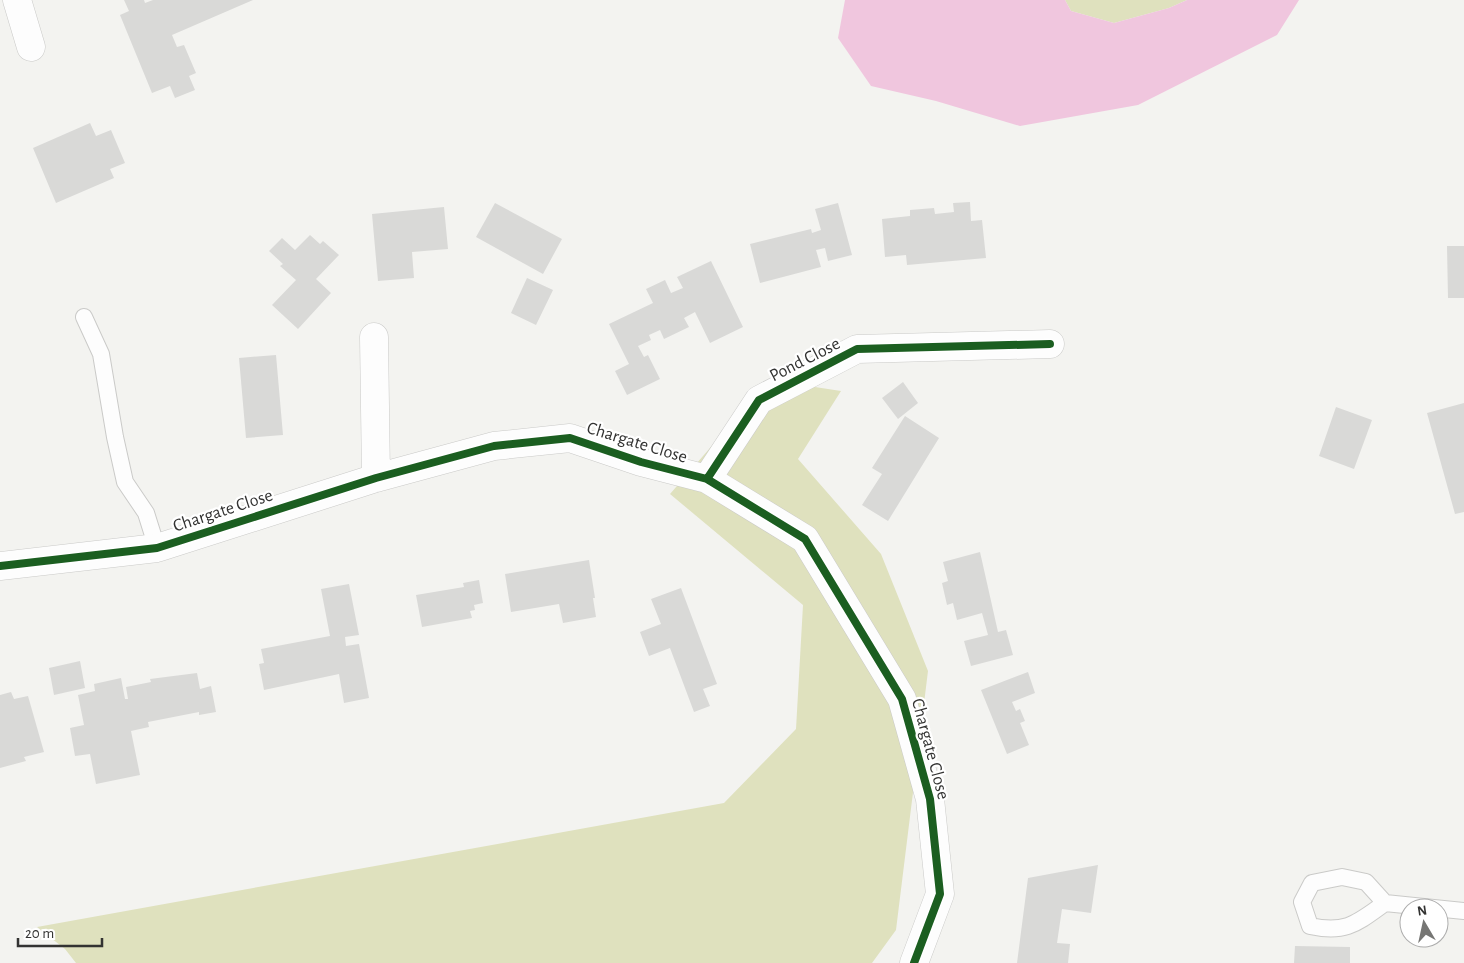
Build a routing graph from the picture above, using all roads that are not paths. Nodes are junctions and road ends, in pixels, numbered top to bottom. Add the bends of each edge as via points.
1 (17, 0) edge
2 (31, 47) dead end
3 (84, 317) dead end
4 (374, 337) dead end
5 (1050, 344) dead end
6 (376, 478) junction
7 (707, 479) junction
8 (157, 548) junction
9 (0, 566) edge
10 (1385, 904) junction
11 (1464, 911) edge
12 (914, 963) edge

1 - 2 street
3 - 8 lane via 101,354 114,437 125,482 146,513
4 - 6 street
5 - 7 street, Pond Close via 858,349 759,400
6 - 7 street, Chargate Close via 494,446 570,438 641,462
6 - 8 street, Chargate Close
7 - 12 street, Chargate Close via 805,539 902,699 930,799 940,894
8 - 9 street, Chargate Close
10 - 10 lane via 1356,924 1330,930 1310,926 1302,902 1312,883 1342,877 1366,882
10 - 11 lane

